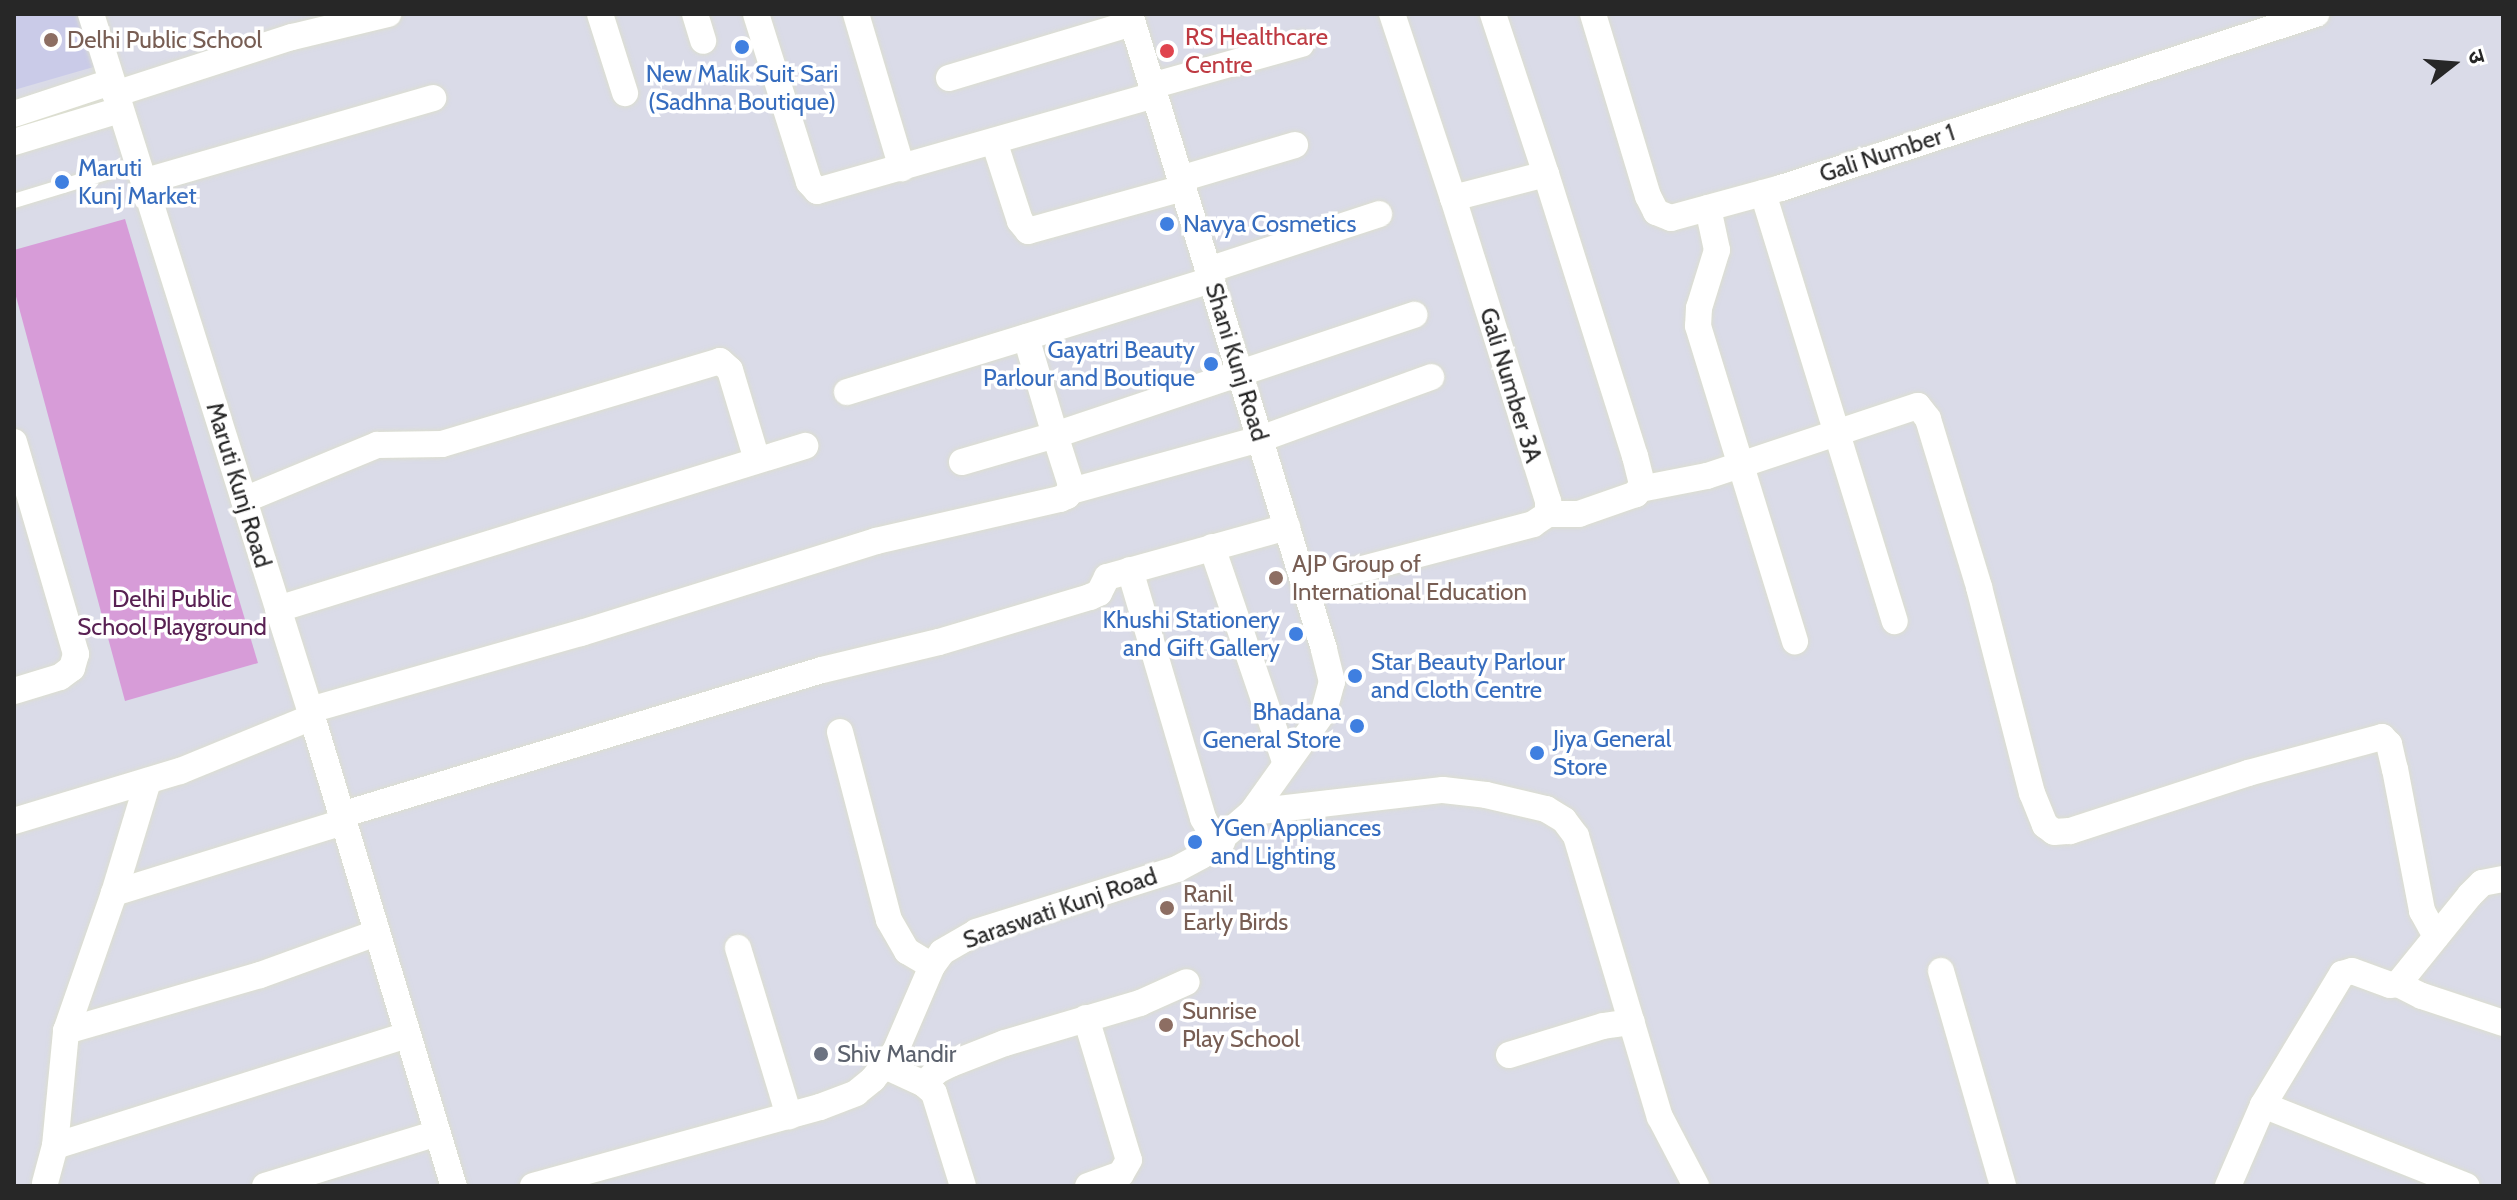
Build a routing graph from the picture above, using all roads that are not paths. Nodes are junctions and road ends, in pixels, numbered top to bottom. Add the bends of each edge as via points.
1 (91, 14) edge
2 (388, 14) edge
3 (600, 14) edge
4 (695, 14) edge
5 (756, 14) edge
6 (856, 14) edge
7 (1392, 14) edge
8 (1493, 14) edge
9 (1593, 14) edge
10 (2316, 14) edge
11 (2290, 18) edge
12 (1131, 19) edge
13 (703, 41) dead end
14 (1301, 44) dead end
15 (949, 78) dead end
16 (1152, 90) junction
17 (625, 93) dead end
18 (115, 95) junction
19 (433, 98) dead end
20 (14, 114) edge
21 (994, 141) junction
22 (14, 142) edge
23 (1295, 145) dead end
24 (902, 168) junction
25 (106, 173) dead end
26 (1546, 174) junction
27 (146, 181) junction
28 (1181, 184) junction
29 (1763, 193) junction
30 (1453, 198) junction
31 (14, 201) edge
32 (1708, 208) junction
33 (1379, 214) dead end
34 (1210, 275) junction
35 (1414, 315) dead end
36 (1026, 337) junction
37 (1241, 375) junction
38 (1431, 377) dead end
39 (847, 392) dead end
40 (1837, 431) junction
41 (1055, 435) junction
42 (1260, 439) junction
43 (14, 442) edge
44 (805, 446) dead end
45 (757, 460) junction
46 (962, 462) dead end
47 (1743, 464) junction
48 (1640, 489) junction
49 (1071, 491) junction
50 (244, 500) junction
51 (1548, 514) junction
52 (1287, 527) junction
53 (1212, 547) junction
54 (1130, 570) junction
55 (1305, 584) junction
56 (278, 609) junction
57 (1895, 621) dead end
58 (1795, 641) dead end
59 (14, 691) edge
60 (1324, 711) joint
61 (311, 714) junction
62 (840, 732) dead end
63 (1286, 764) junction
64 (148, 781) junction
65 (1252, 812) junction
66 (342, 818) junction
67 (14, 821) edge
68 (1222, 841) junction
69 (2501, 881) edge
70 (114, 893) junction
71 (376, 933) junction
72 (2436, 936) junction
73 (738, 948) dead end
74 (932, 966) junction
75 (1941, 971) dead end
76 (1187, 982) dead end
77 (2398, 984) junction
78 (1086, 1018) junction
79 (1632, 1022) junction
80 (2503, 1023) edge
81 (66, 1031) junction
82 (406, 1035) junction
83 (1509, 1055) dead end
84 (885, 1066) junction
85 (924, 1084) junction
86 (2263, 1105) junction
87 (789, 1116) junction
88 (437, 1133) junction
89 (55, 1146) junction
90 (45, 1183) dead end
91 (265, 1186) edge
92 (454, 1186) edge
93 (533, 1186) edge
94 (963, 1186) edge
95 (1088, 1186) edge
96 (1696, 1186) edge
97 (2003, 1186) edge
98 (2228, 1186) edge
99 (2467, 1186) edge

1 - 18 street, Maruti Kunj Road
2 - 18 street via 292,37
3 - 17 street
4 - 13 street
5 - 24 street via 814,190
6 - 24 street
7 - 30 street, Gali Number 3A
8 - 26 street
9 - 32 street, Gali Number 1 via 1656,212 1671,218
10 - 11 street, Gali Number 1
11 - 29 street, Gali Number 1
12 - 15 street
12 - 16 street, Shani Kunj Road
14 - 16 street
16 - 21 street
16 - 28 street, Shani Kunj Road
18 - 20 street
18 - 22 street
18 - 27 street, Maruti Kunj Road
19 - 27 street
21 - 24 street
21 - 28 street via 1028,231
23 - 28 street
25 - 31 lane
26 - 30 street
26 - 48 street via 1635,456
27 - 50 street, Maruti Kunj Road
28 - 34 street, Shani Kunj Road
29 - 32 street, Gali Number 1
29 - 40 street
30 - 51 street, Gali Number 3A
32 - 47 street via 1717,250 1698,326
33 - 34 street
34 - 36 street
34 - 37 street, Shani Kunj Road
35 - 37 street
36 - 39 street
36 - 41 street
37 - 41 street
37 - 42 street, Shani Kunj Road
38 - 42 street
40 - 47 street
40 - 57 street
40 - 72 street via 1912,406 1925,413 2045,825 2054,832 2070,831 2248,773 2382,737 2395,769 2422,911
41 - 46 street
41 - 49 street
42 - 49 street
42 - 52 street, Shani Kunj Road
43 - 59 street via 76,654 72,668 60,677
44 - 45 street
45 - 50 street via 730,370 720,361 442,444 377,445
45 - 56 street
47 - 48 street
47 - 58 street
48 - 51 street via 1579,514
49 - 61 street via 1052,502 852,548
50 - 56 street, Maruti Kunj Road
51 - 55 street via 1533,524
52 - 53 street
52 - 55 street, Shani Kunj Road
53 - 54 street
53 - 63 street
54 - 66 street via 1104,578 1099,593 1090,597 822,670
54 - 68 street via 1203,818
55 - 60 street, Shani Kunj Road via 1332,682
56 - 61 street, Maruti Kunj Road
60 - 63 street, Saraswati Kunj Road
61 - 64 street via 213,759
61 - 66 street, Maruti Kunj Road
62 - 74 street via 889,920 907,951
63 - 65 street, Saraswati Kunj Road
64 - 67 street
64 - 70 street
65 - 68 street, Saraswati Kunj Road
65 - 79 street via 1443,790 1554,813 1576,836
66 - 70 street
66 - 71 street, Maruti Kunj Road
68 - 74 street, Saraswati Kunj Road via 1177,869 976,932 942,952
69 - 72 street via 2478,887
70 - 81 street
71 - 81 street via 260,975
71 - 82 street, Maruti Kunj Road
72 - 77 street
73 - 87 street
74 - 84 street, Saraswati Kunj Road
75 - 97 street
76 - 78 street via 1140,1003
77 - 80 street
77 - 86 street via 2352,971 2342,974
78 - 85 street via 943,1067
78 - 95 street via 1129,1160 1121,1174
79 - 83 street
79 - 96 street via 1660,1117
81 - 89 street
82 - 88 street, Maruti Kunj Road
82 - 89 street
84 - 85 street
84 - 87 street, Saraswati Kunj Road via 856,1093
85 - 94 street via 938,1100
86 - 98 street
86 - 99 street
87 - 93 street, Saraswati Kunj Road
88 - 91 street
88 - 92 street, Maruti Kunj Road
89 - 90 street

